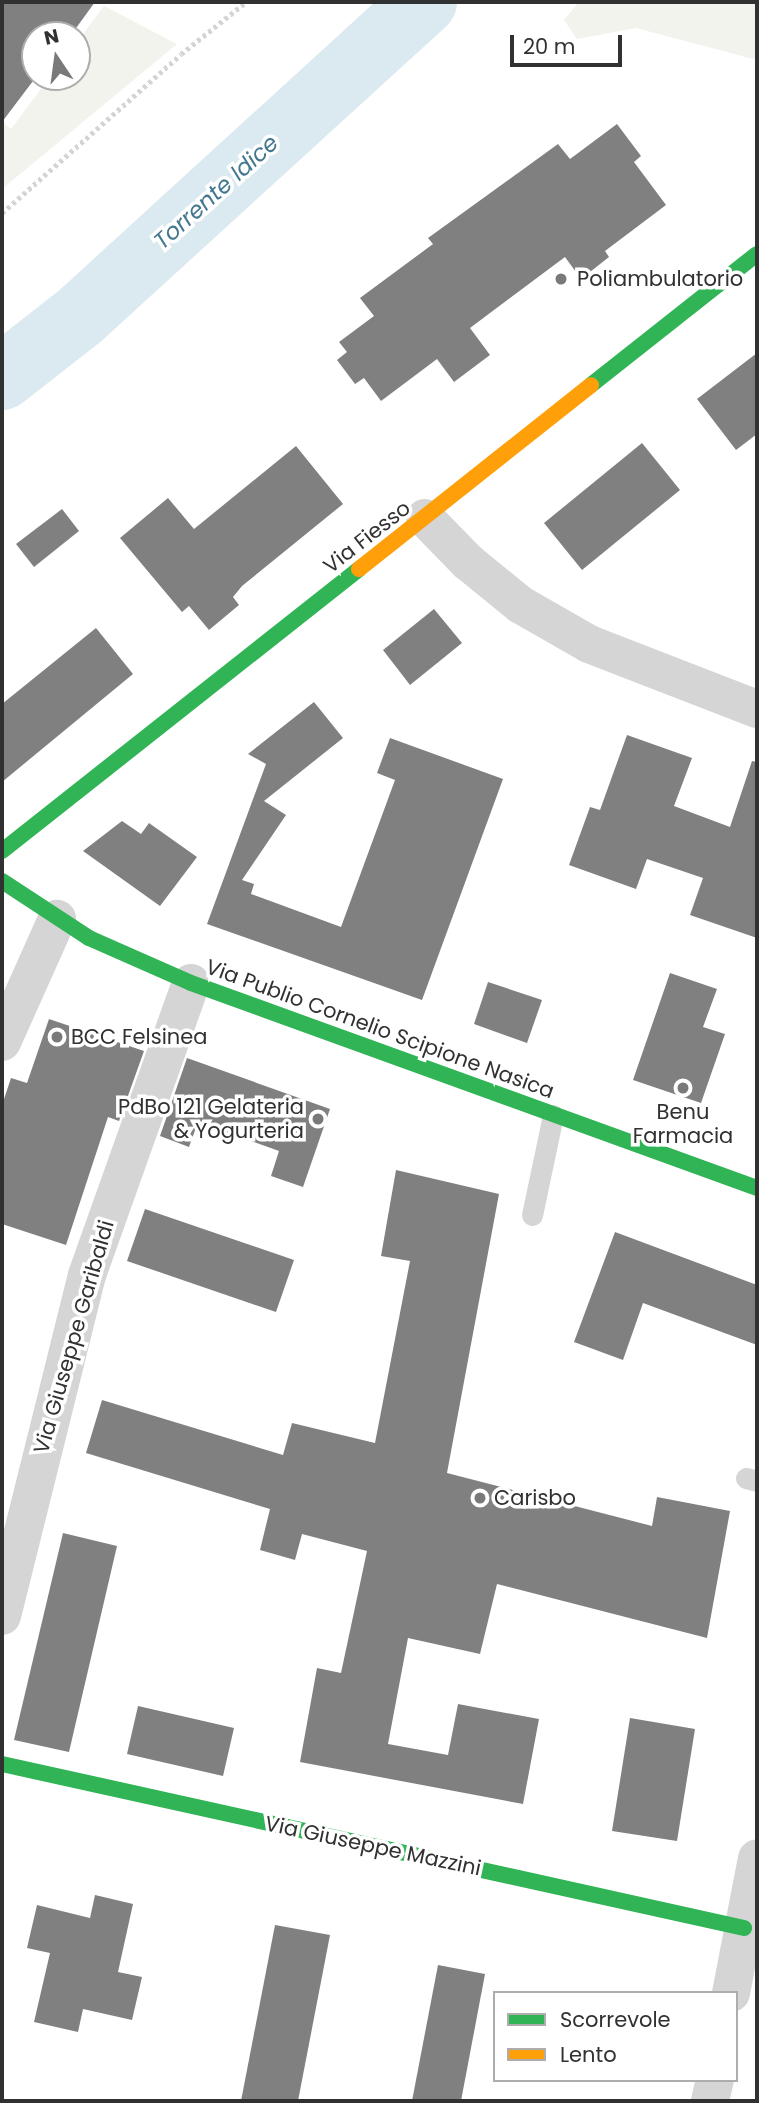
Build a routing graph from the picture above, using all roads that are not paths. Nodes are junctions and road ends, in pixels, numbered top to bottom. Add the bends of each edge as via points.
1 (757, 254) edge
2 (425, 518) junction
3 (757, 709) edge
4 (2, 851) edge
5 (2, 881) edge
6 (57, 919) junction
7 (191, 983) junction
8 (4, 1033) edge
9 (553, 1115) junction
10 (757, 1188) edge
11 (532, 1216) dead end
12 (2, 1616) edge
13 (2, 1764) edge
14 (757, 1858) edge
15 (744, 1928) junction
16 (741, 1989) edge
17 (715, 2082) edge
18 (710, 2101) edge

1 - 2 street, Via Fiesso
2 - 3 street via 468,562 521,605 589,644
2 - 4 street, Via Fiesso
5 - 6 street, Via Publio Cornelio Scipione Nasica
6 - 7 street, Via Publio Cornelio Scipione Nasica
6 - 8 street
7 - 9 street, Via Publio Cornelio Scipione Nasica
7 - 12 street, Via Giuseppe Garibaldi via 87,1275
9 - 10 street, Via Publio Cornelio Scipione Nasica
9 - 11 lane
13 - 15 street, Via Giuseppe Mazzini
14 - 15 street
15 - 16 street
17 - 18 street

